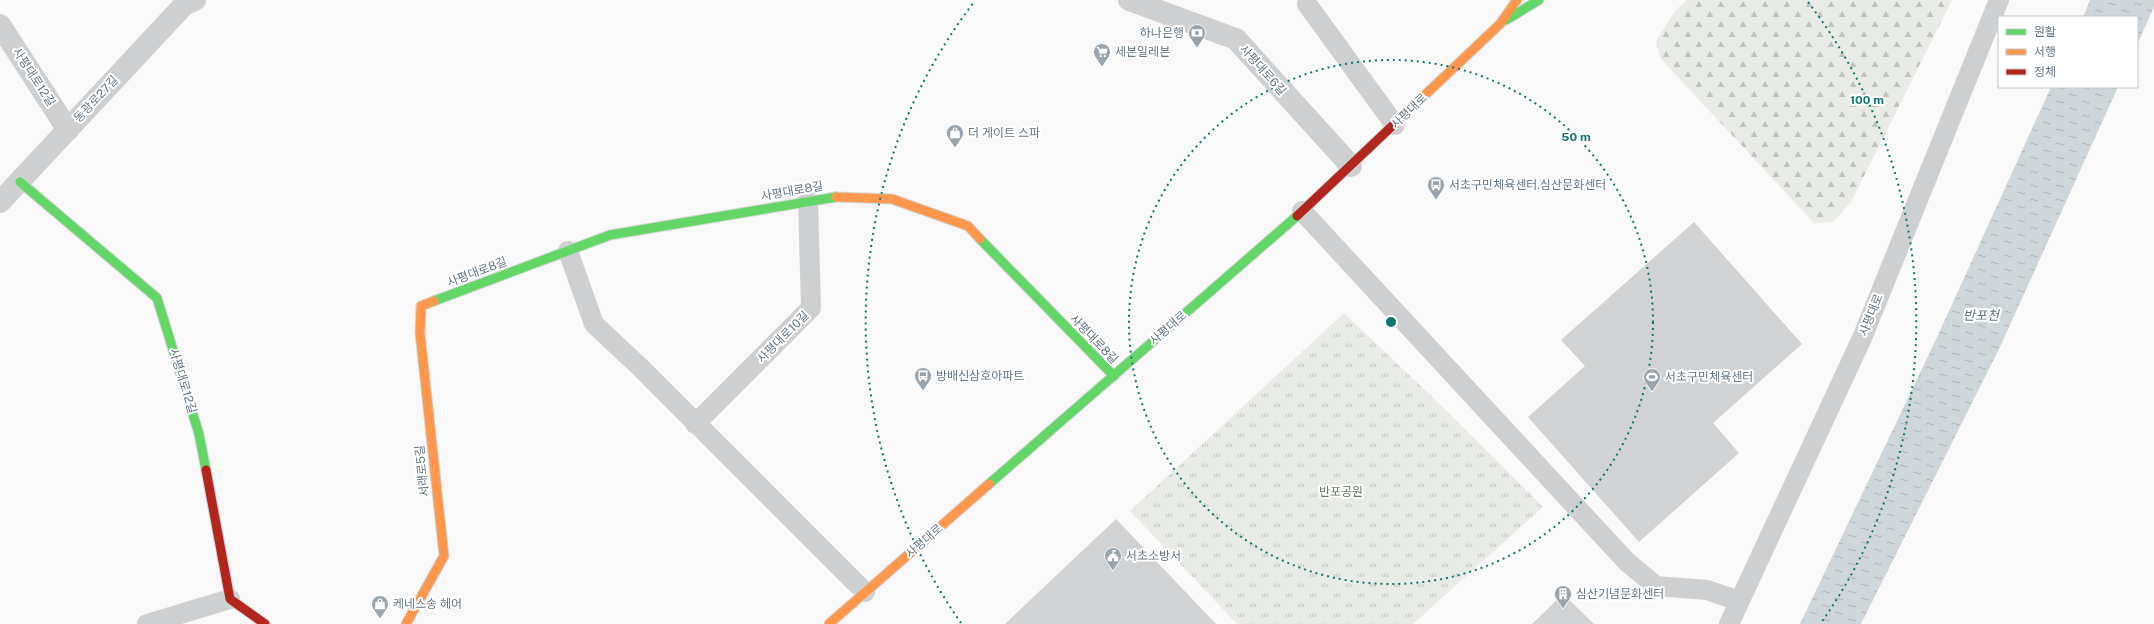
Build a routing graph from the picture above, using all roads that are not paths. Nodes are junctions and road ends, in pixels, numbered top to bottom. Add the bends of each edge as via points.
1 (195, 0) edge
2 (1130, 0) edge
3 (1517, 0) edge
4 (1526, 0) edge
5 (1539, 0) edge
6 (1999, 0) edge
7 (1307, 1) edge
8 (1500, 24) junction
9 (0, 25) edge
10 (1395, 125) junction
11 (68, 130) junction
12 (1351, 166) junction
13 (20, 182) junction
14 (808, 201) junction
15 (0, 202) edge
16 (1302, 211) junction
17 (568, 251) junction
18 (421, 306) joint
19 (1114, 376) junction
20 (695, 424) junction
21 (865, 592) junction
22 (230, 599) junction
23 (1739, 601) junction
24 (147, 624) edge
25 (266, 624) edge
26 (406, 624) edge
27 (829, 624) edge
28 (1729, 624) edge

1 - 11 street, 동광로27길 via 185,4
2 - 12 street, 사평대로6길 via 1236,40
3 - 8 street, 사평대로
4 - 8 street, 사평대로
5 - 8 street, 사평대로
6 - 23 lane, 사평대로 via 1862,338
7 - 10 lane
8 - 10 street, 사평대로
9 - 11 street, 사평대로12길
10 - 12 street, 사평대로
11 - 13 street, 동광로27길
12 - 16 street, 사평대로
13 - 15 street, 동광로27길
13 - 22 street, 사평대로12길 via 157,298 199,434
14 - 17 street, 사평대로8길 via 610,235
14 - 19 street, 사평대로8길 via 831,197 892,199 968,226
14 - 20 lane, 사평대로10길 via 812,308
16 - 19 street, 사평대로
16 - 23 lane via 1627,562 1656,586 1707,590
17 - 18 street, 사평대로8길
17 - 20 lane via 594,324
18 - 26 street, 서래로5길 via 420,333 444,556
19 - 21 street, 사평대로
20 - 21 lane
21 - 27 street, 사평대로
22 - 24 lane
22 - 25 street
23 - 28 lane, 사평대로

